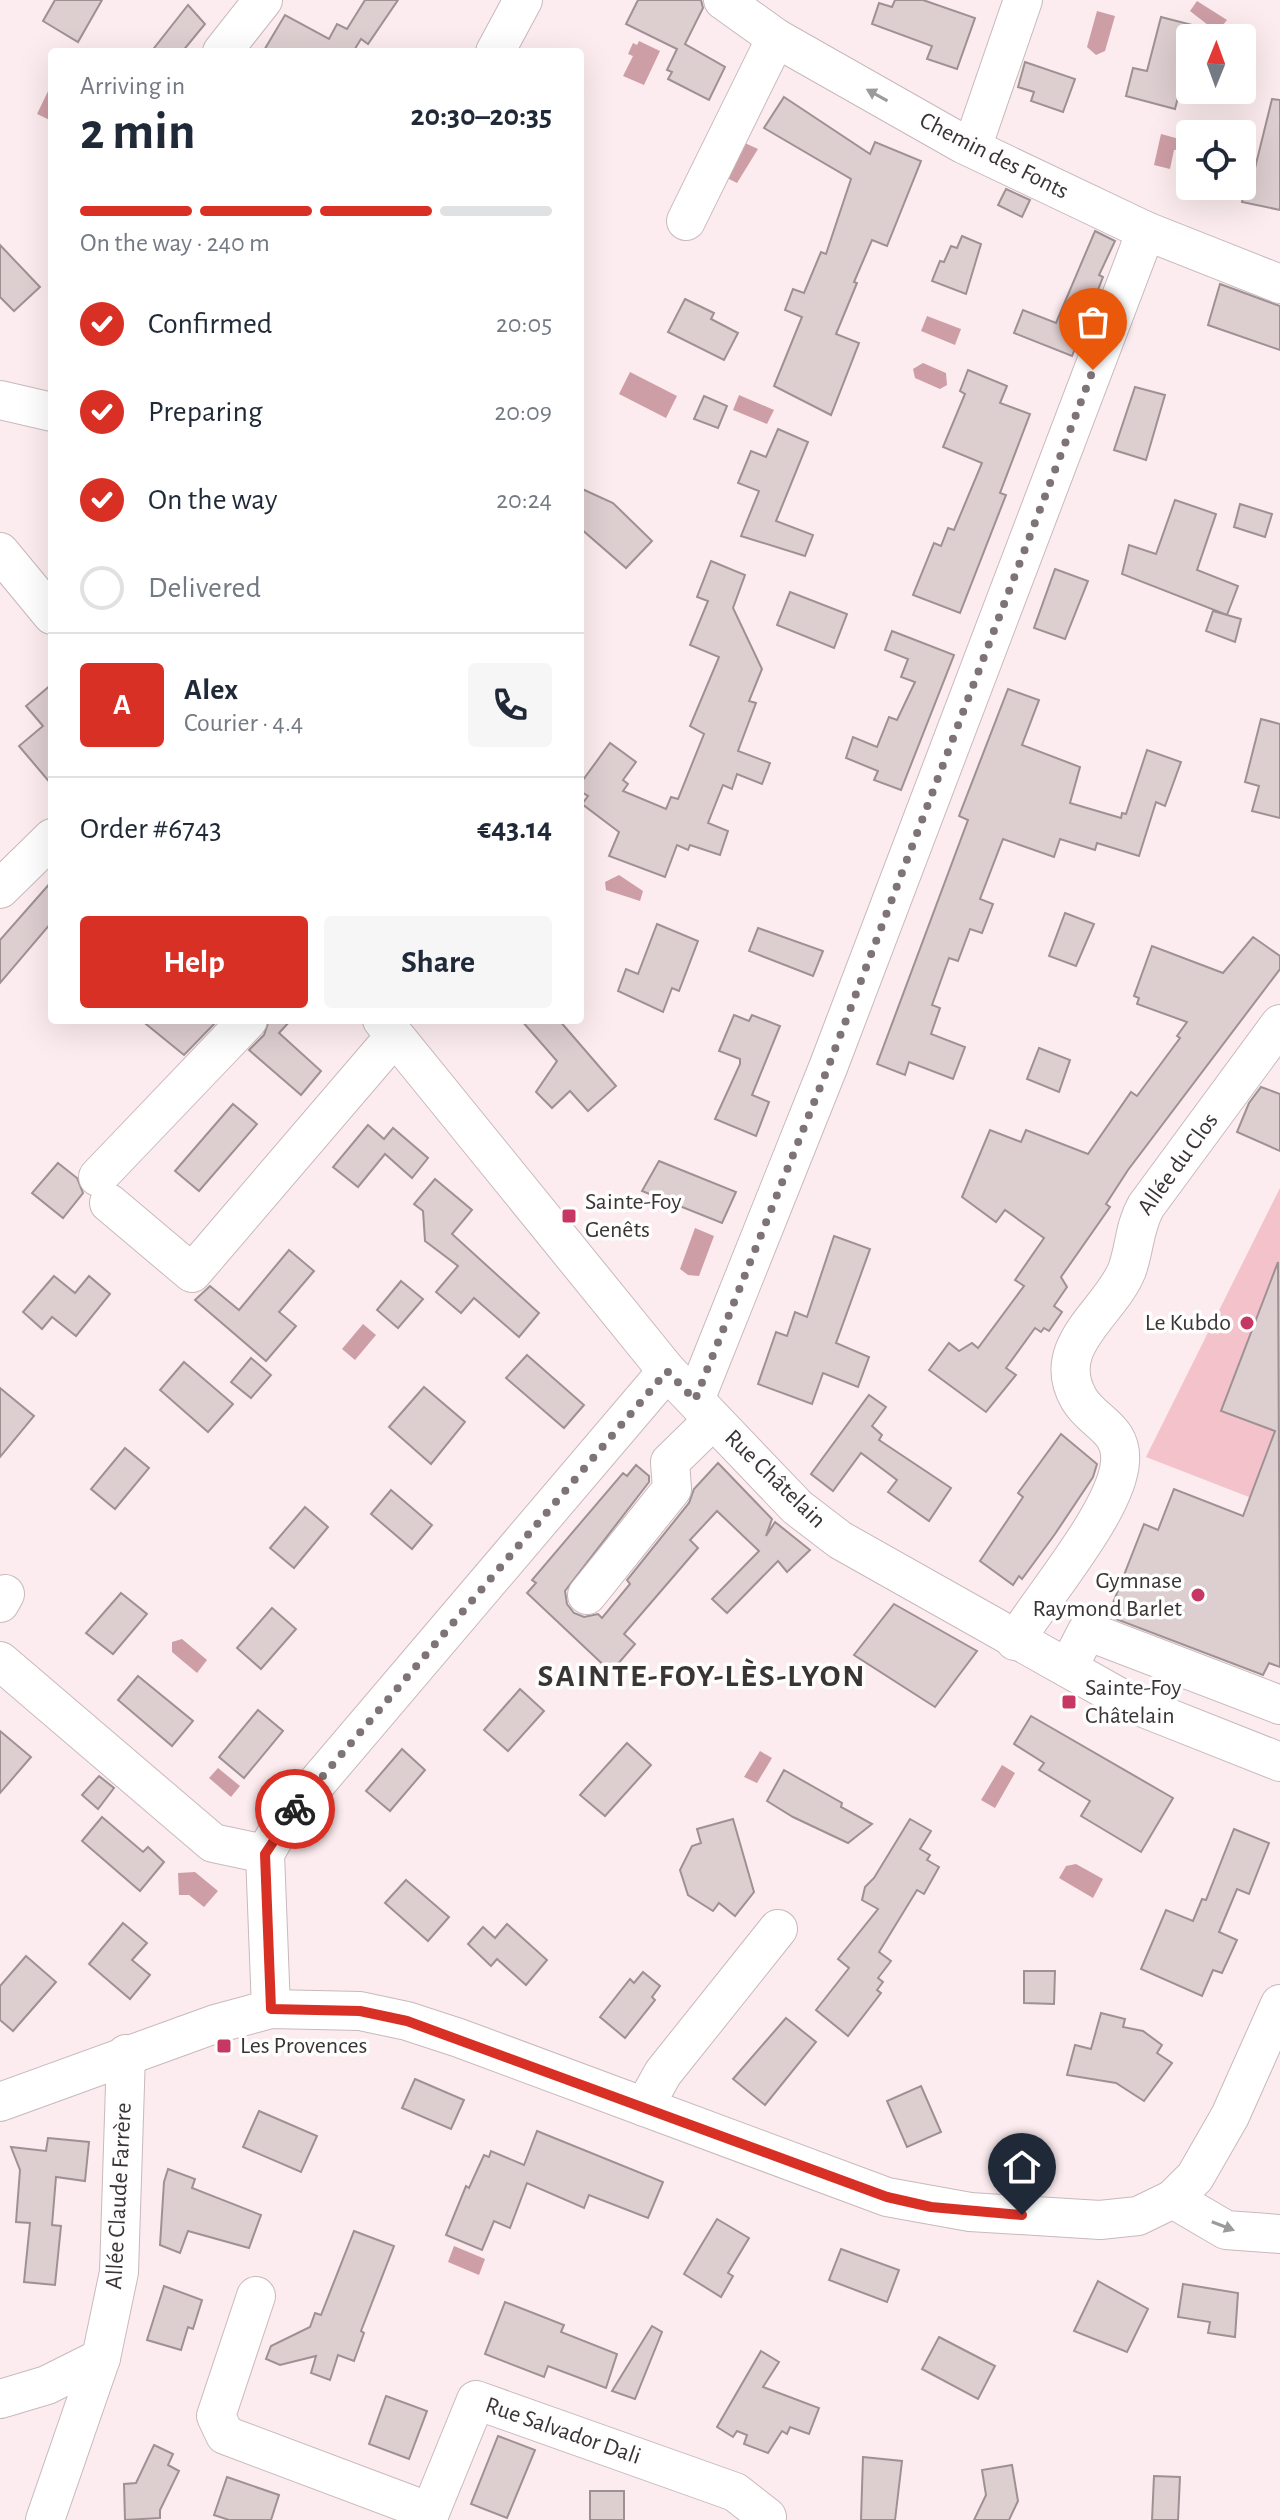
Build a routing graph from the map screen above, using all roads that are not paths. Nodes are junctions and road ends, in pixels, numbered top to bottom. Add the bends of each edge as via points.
1 (263, 0) edge
2 (523, 0) edge
3 (549, 0) edge
4 (723, 0) edge
5 (1023, 0) edge
6 (776, 38) junction
7 (225, 48) edge
8 (497, 48) edge
9 (523, 48) edge
10 (972, 148) junction
11 (686, 221) dead end
12 (1146, 231) junction
13 (1280, 284) edge
14 (0, 400) edge
15 (48, 411) edge
16 (0, 552) edge
17 (48, 610) edge
18 (48, 842) edge
19 (0, 889) edge
20 (245, 1024) edge
21 (1280, 1024) edge
22 (388, 1029) edge
23 (667, 1371) junction
24 (704, 1410) junction
25 (587, 1595) dead end
26 (1015, 1641) junction
27 (0, 1661) edge
28 (1068, 1668) junction
29 (1280, 1705) edge
30 (1280, 1762) edge
31 (265, 1854) junction
32 (778, 1929) dead end
33 (1280, 2004) edge
34 (271, 2009) junction
35 (126, 2054) junction
36 (0, 2102) edge
37 (644, 2107) junction
38 (1173, 2199) junction
39 (1280, 2234) edge
40 (256, 2296) dead end
41 (101, 2358) junction
42 (0, 2399) edge
43 (429, 2516) edge
44 (767, 2517) dead end
45 (45, 2520) edge

1 - 7 street
2 - 8 street
3 - 9 street
4 - 6 street, Chemin des Fonts
5 - 10 street
10 -> 6 street, Chemin des Fonts
6 - 11 street
10 - 12 street, Chemin des Fonts
12 - 13 street, Chemin des Fonts
12 - 24 street via 829,1065
14 - 15 street
16 - 17 street
18 - 19 street
20 - 22 street, Rue Châtelain via 103,1190 192,1273
21 - 26 street, Allée du Clos via 1146,1206 1135,1224 1127,1270 1071,1355 1072,1385 1080,1402 1114,1431 1121,1462 1106,1506
22 - 23 street, Rue Châtelain
23 - 24 street, Rue Châtelain
23 - 31 street via 282,1824
24 - 25 street via 670,1462 672,1489
24 - 26 street, Rue Châtelain via 797,1507 840,1540
26 - 28 street, Rue Châtelain
27 - 31 street via 213,1843
28 - 29 street via 1087,1631
28 - 30 street, Rue Châtelain via 1126,1701
31 - 34 street
32 - 37 street via 663,2073
33 - 38 street via 1212,2150
34 - 35 street
34 - 37 street via 360,2011 407,2021
35 - 36 street
35 - 41 street, Allée Claude Farrère via 119,2272
37 - 38 street via 887,2197 931,2207 1100,2220 1138,2216
38 -> 39 street via 1226,2230
40 - 43 street via 216,2416 225,2435
41 - 42 street via 47,2385
41 - 45 street, Allée Claude Farrère
43 - 44 street, Rue Salvador Dali via 476,2400 735,2492

